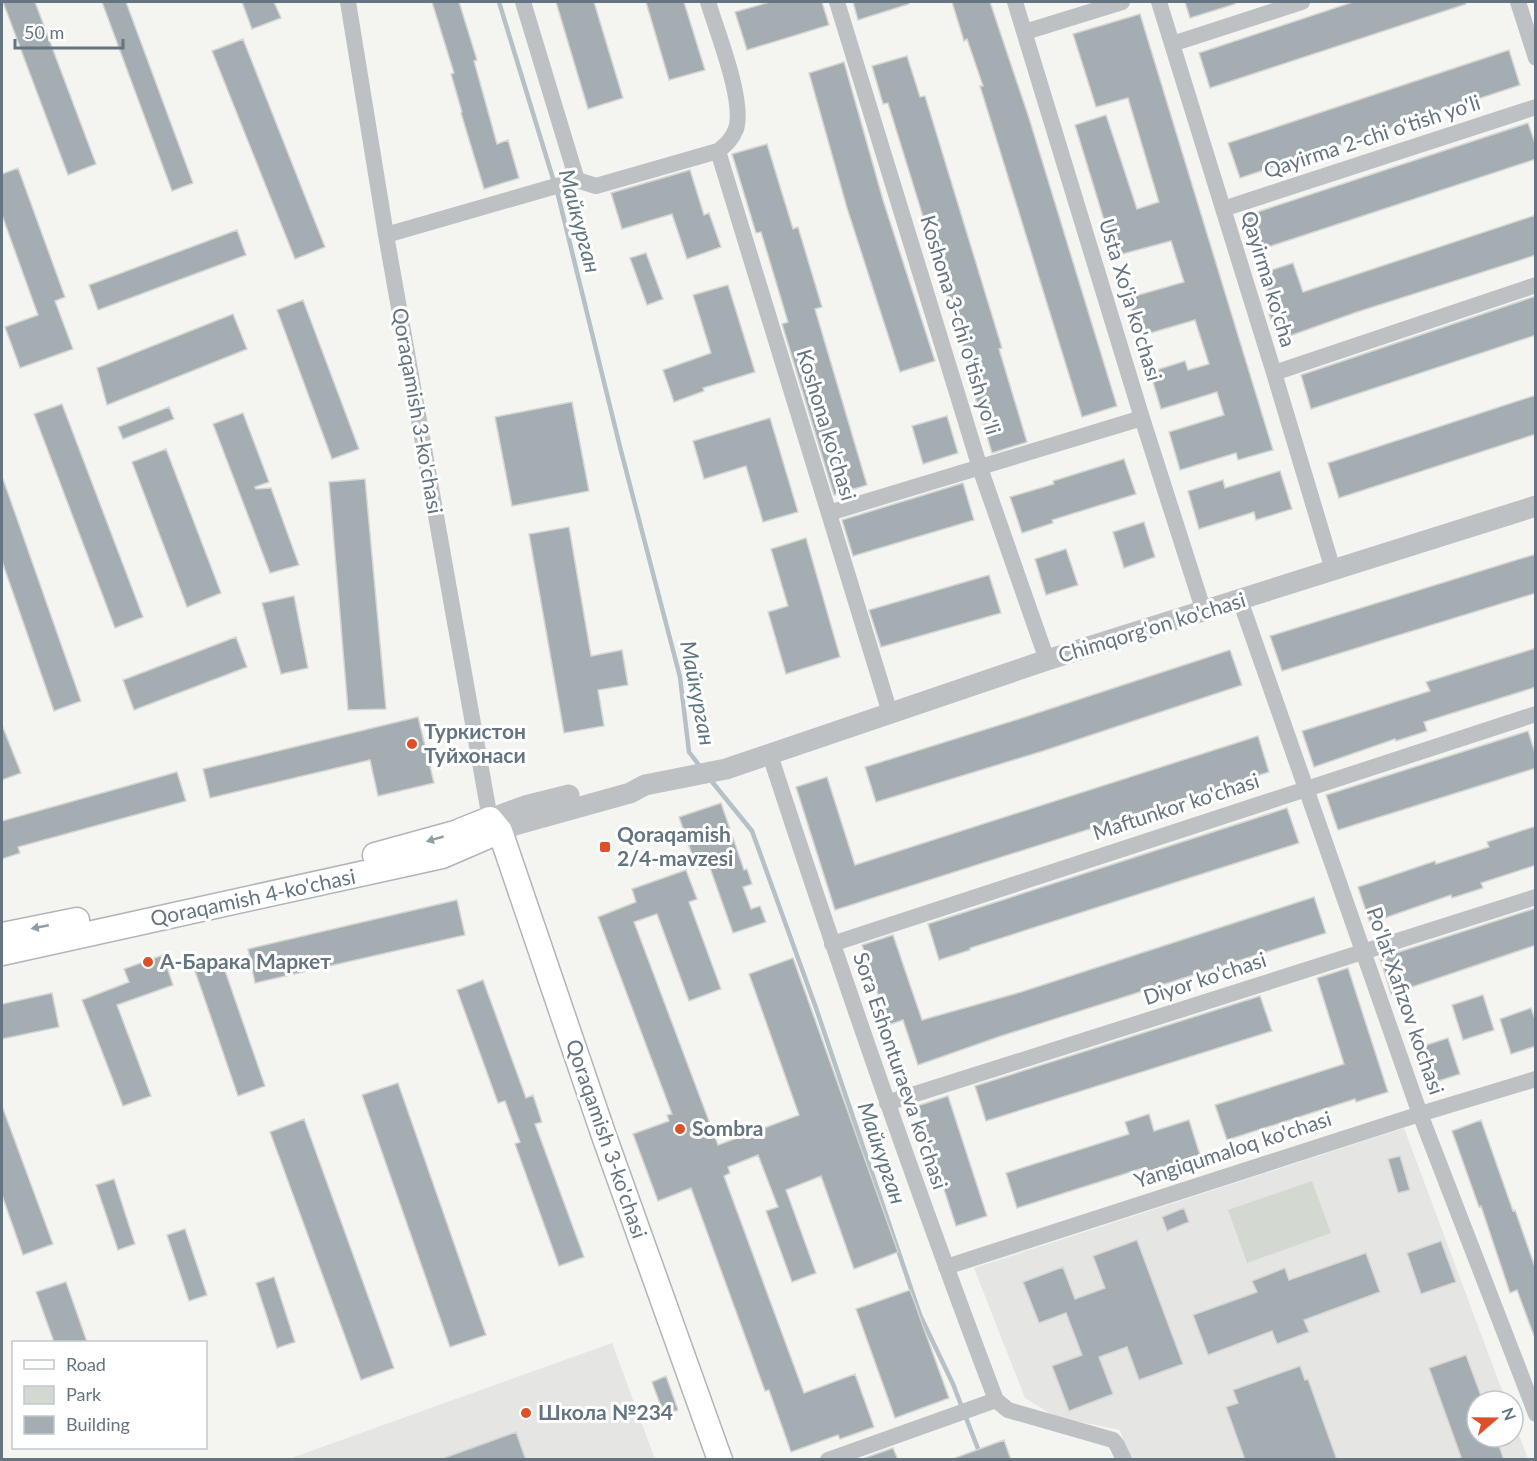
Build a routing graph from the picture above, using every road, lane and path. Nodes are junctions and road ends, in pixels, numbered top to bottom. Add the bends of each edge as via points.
1 (348, 2) edge
2 (523, 2) edge
3 (708, 2) edge
4 (837, 2) edge
5 (1015, 2) edge
6 (1122, 2) edge
7 (1159, 2) edge
8 (1302, 2) edge
9 (1518, 2) edge
10 (1025, 32) junction
11 (1172, 44) junction
12 (1536, 58) edge
13 (1536, 107) edge
14 (718, 151) junction
15 (577, 180) junction
16 (1223, 209) junction
17 (386, 235) junction
18 (1536, 285) edge
19 (1274, 373) junction
20 (1142, 418) junction
21 (980, 468) junction
22 (1536, 506) edge
23 (829, 513) junction
24 (1333, 570) junction
25 (1240, 600) junction
26 (1204, 612) junction
27 (1047, 660) junction
28 (890, 713) junction
29 (1536, 714) edge
30 (770, 755) junction
31 (1306, 788) junction
32 (492, 830) junction
33 (1536, 897) edge
34 (2, 935) edge
35 (832, 944) junction
36 (1364, 952) junction
37 (2, 953) edge
38 (1536, 1079) edge
39 (887, 1103) junction
40 (1420, 1114) junction
41 (946, 1267) junction
42 (996, 1400) junction
43 (1536, 1414) edge
44 (702, 1460) edge
45 (720, 1460) edge
46 (828, 1460) edge
47 (1124, 1460) edge

1 - 17 street, Qoraqamish 3-ko'chasi
2 - 15 street
3 - 14 street via 738,108 730,142
4 - 21 street, Koshona 3-chi o'tish yo'li
5 - 10 street, Usta Xo'ja ko'chasi
6 - 10 street
7 - 11 street, Qayirma ko'cha
8 - 11 street
9 - 12 street
10 - 20 street, Usta Xo'ja ko'chasi
11 - 16 street, Qayirma ko'cha
13 - 16 street, Qayirma 2-chi o'tish yo'li
14 - 15 street via 596,186
14 - 23 street, Koshona ko'chasi
15 - 17 street
16 - 19 street, Qayirma ko'cha
17 - 32 street, Qoraqamish 3-ko'chasi
18 - 19 street
19 - 24 street, Qayirma ko'cha
20 - 21 street
20 - 26 street, Usta Xo'ja ko'chasi
21 - 23 street
21 - 27 street, Koshona 3-chi o'tish yo'li
22 - 24 street, Chimqorg'on ko'chasi
23 - 28 street, Koshona ko'chasi
24 - 25 street, Chimqorg'on ko'chasi
25 - 26 street, Chimqorg'on ko'chasi
25 - 31 street, Po'lat Xafizov kochasi
26 - 27 street, Chimqorg'on ko'chasi
27 - 28 street, Chimqorg'on ko'chasi
28 - 30 street, Chimqorg'on ko'chasi
29 - 31 street, Maftunkor ko'chasi
30 - 32 street, Chimqorg'on ko'chasi via 704,775 645,785 630,793
30 - 35 street, Sora Eshonturaeva ko'chasi
31 - 35 street, Maftunkor ko'chasi
31 - 36 street, Po'lat Xafizov kochasi
32 -> 34 main road, Qoraqamish 4-ko'chasi via 455,833 224,890
32 - 37 main road, Qoraqamish 4-ko'chasi via 442,856
32 - 44 main road, Qoraqamish 3-ko'chasi via 500,873
32 - 45 main road, Qoraqamish 3-ko'chasi
33 - 36 street, Diyor ko'chasi
35 - 39 street, Sora Eshonturaeva ko'chasi
36 - 39 street, Diyor ko'chasi
36 - 40 street, Po'lat Xafizov kochasi
38 - 40 street, Yangiqumaloq ko'chasi
39 - 41 street, Sora Eshonturaeva ko'chasi
40 - 41 street, Yangiqumaloq ko'chasi
40 - 43 street, Po'lat Xafizov kochasi
41 - 42 street, Sora Eshonturaeva ko'chasi
42 - 46 street
42 - 47 street via 1008,1410 1113,1440

